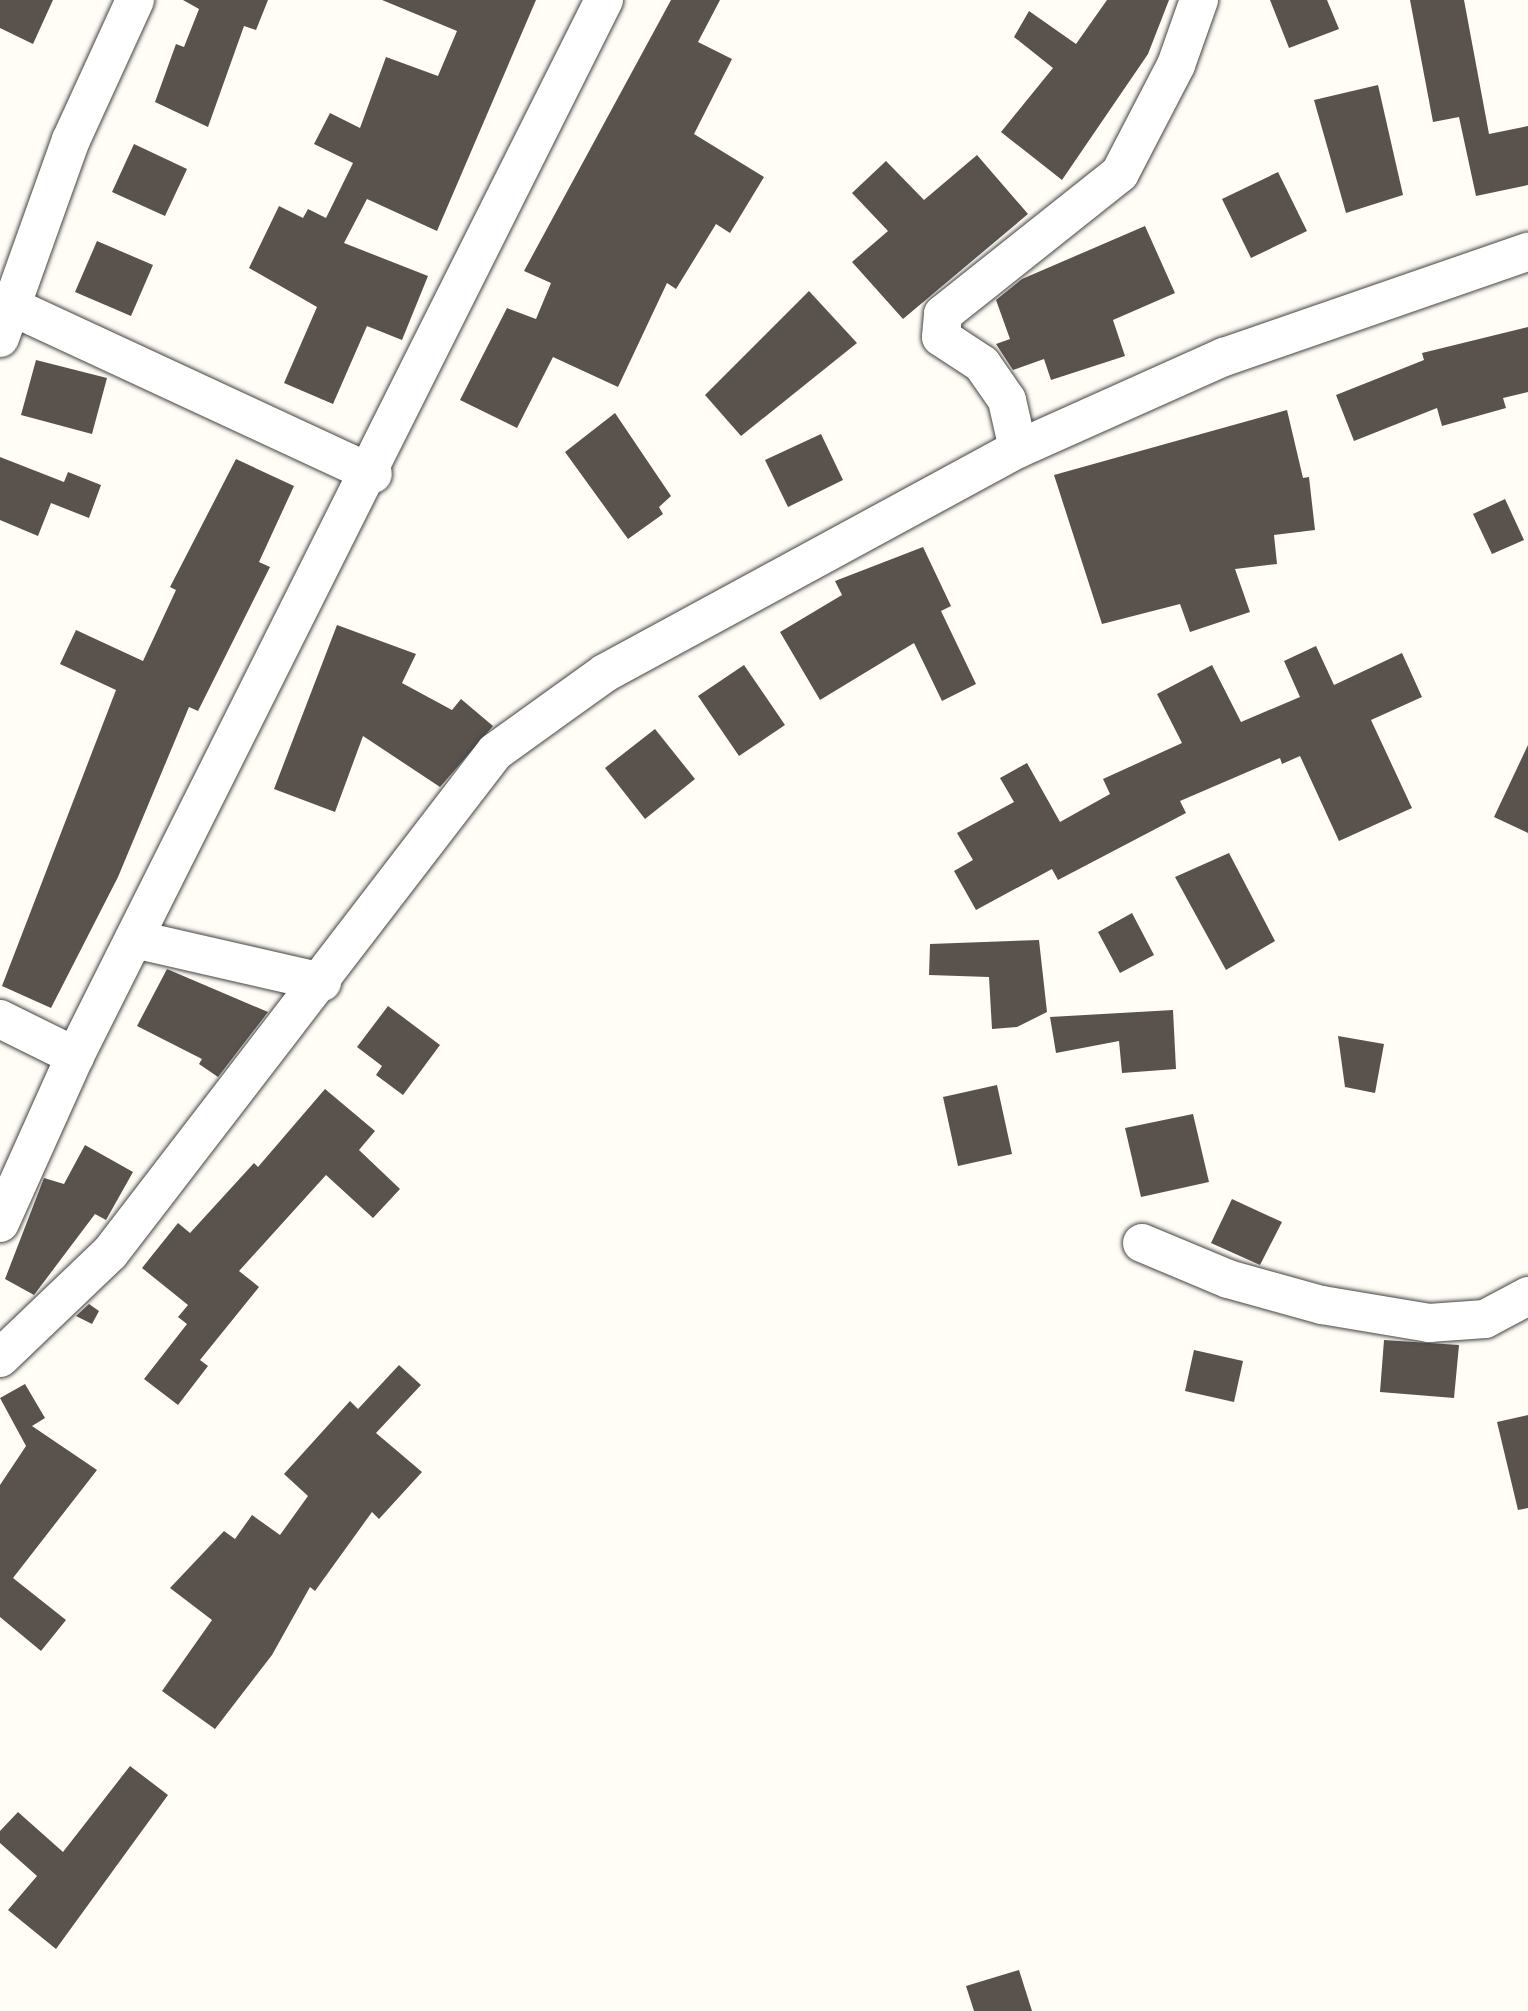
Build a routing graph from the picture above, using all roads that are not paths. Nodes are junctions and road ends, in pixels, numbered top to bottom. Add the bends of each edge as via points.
1 (135, 0) edge
2 (604, 0) edge
3 (1199, 0) edge
4 (1528, 252) edge
5 (5, 315) edge
6 (1018, 449) junction
7 (373, 474) junction
8 (134, 939) junction
9 (322, 982) junction
10 (0, 1019) edge
11 (75, 1056) junction
12 (0, 1223) edge
13 (1142, 1243) dead end
14 (1528, 1296) edge
15 (0, 1358) edge

1 - 5 street via 71,140
2 - 7 street
3 - 6 street via 1176,65 1120,173 943,314 941,337 982,364 1007,400
4 - 6 street via 1224,357
5 - 7 street
6 - 9 street via 605,673 495,752
7 - 8 street
8 - 9 street
8 - 11 street
9 - 15 street via 110,1253
10 - 11 street
11 - 12 street
13 - 14 street via 1228,1279 1322,1305 1429,1323 1485,1319

